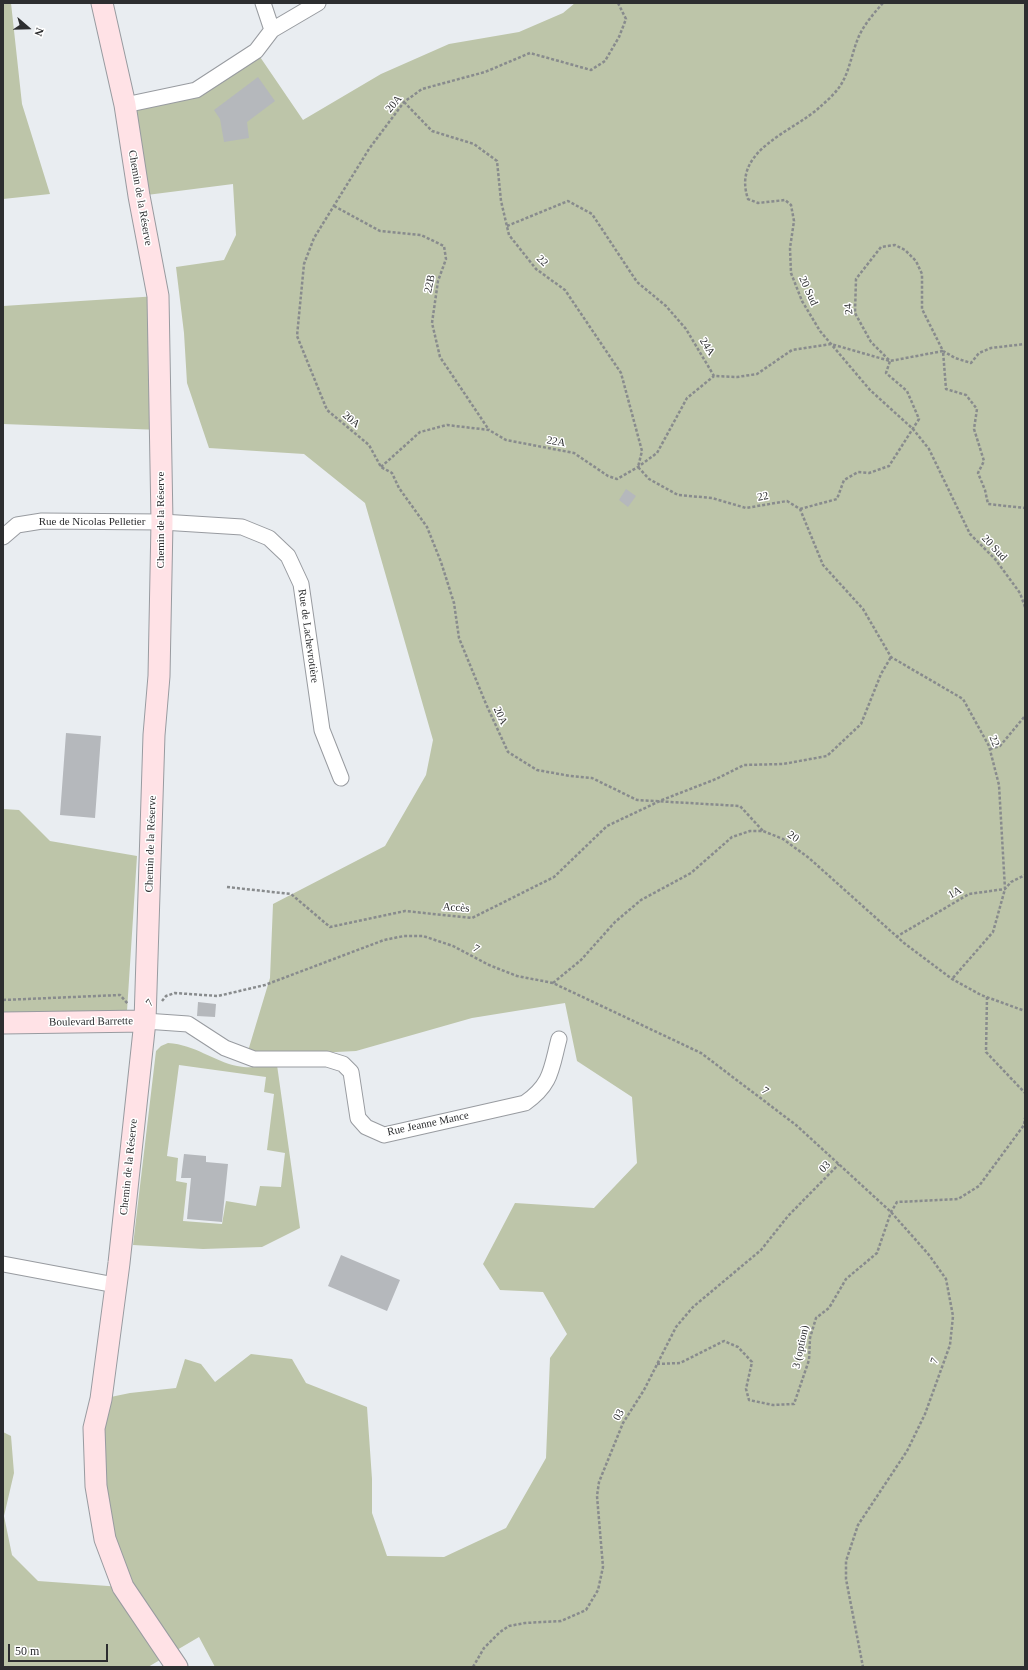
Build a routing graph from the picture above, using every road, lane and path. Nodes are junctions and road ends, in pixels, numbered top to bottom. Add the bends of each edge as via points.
1 (102, 3) edge
2 (264, 3) edge
3 (318, 3) edge
4 (618, 3) edge
5 (883, 3) edge
6 (272, 30) junction
7 (404, 102) junction
8 (125, 105) junction
9 (334, 206) junction
10 (507, 226) junction
11 (831, 344) junction
12 (1025, 344) edge
13 (943, 351) junction
14 (890, 361) junction
15 (714, 376) junction
16 (913, 429) junction
17 (489, 430) junction
18 (381, 467) junction
19 (638, 467) junction
20 (1025, 508) edge
21 (800, 509) junction
22 (162, 522) junction
23 (3, 537) edge
24 (1025, 607) edge
25 (891, 656) junction
26 (1025, 716) edge
27 (990, 750) junction
28 (341, 778) dead end
29 (662, 800) junction
30 (763, 831) junction
31 (1025, 875) edge
32 (227, 887) dead end
33 (1005, 889) junction
34 (896, 937) junction
35 (952, 979) junction
36 (553, 983) junction
37 (987, 998) junction
38 (3, 1000) edge
39 (1025, 1011) edge
40 (145, 1021) junction
41 (3, 1023) edge
42 (559, 1039) dead end
43 (1025, 1093) edge
44 (1025, 1118) edge
45 (839, 1164) junction
46 (891, 1212) junction
47 (3, 1264) edge
48 (115, 1285) junction
49 (657, 1364) junction
50 (177, 1667) edge
51 (473, 1667) edge
52 (863, 1667) edge

1 - 8 street, Chemin de la Réserve
2 - 6 street
3 - 6 street
4 - 7 path, 20A via 626,19 619,37 605,61 591,70 530,53 485,72 422,89
5 - 11 path, 20 Sud via 860,34 843,82 837,91 817,110 761,147 746,170 744,189 748,198 758,203 785,200 791,205 794,221 790,248 791,273 802,301
6 - 8 street via 256,52 196,90
7 - 9 path, 20A via 369,149
7 - 10 path, 22 via 432,131 474,144 497,161 501,201
8 - 22 street, Chemin de la Réserve via 158,296
9 - 17 path, 22B via 380,231 421,235 444,246 446,259 438,281 432,323 440,356
9 - 18 path, 20A via 314,238 304,264 297,336 327,410 369,445
10 - 15 path, 24A via 568,201 592,214 637,282 666,306 686,329
10 - 19 path, 22 via 509,235 536,269 566,290 621,373 642,451
11 - 14 path
11 - 15 path via 792,350 757,374 737,378
11 - 16 path, 20 Sud via 870,390
12 - 13 path via 991,348 979,353 971,363
13 - 14 path
13 - 14 path, 24 via 922,309 922,274 916,260 895,245 881,247 856,279 855,313 871,342
13 - 20 path via 946,389 966,395 977,409 974,429 984,461 978,473 988,504
14 - 16 path via 886,373 907,391 918,419
15 - 19 path, 22A via 687,398 657,453
16 - 21 path via 889,466 869,473 858,472 844,480 837,499
16 - 24 path, 20 Sud via 929,449 970,534 995,559 1020,593
17 - 18 path, 22A via 447,425 420,432
17 - 19 path, 22A via 506,440 574,453 608,476 617,479
18 - 29 path, 20A via 392,473 399,488 427,527 454,603 459,638 508,752 537,770 592,778 637,800
19 - 21 path, 22 via 649,479 678,495 712,498 746,508 787,501
21 - 25 path, 22 via 822,565 863,609
22 - 23 street, Rue de Nicolas Pelletier via 42,521 17,525
22 - 28 street, Rue de Lachevrotière via 242,527 268,538 288,556 301,584 322,730
22 - 40 street, Chemin de la Réserve
25 - 27 path, 22 via 963,699
25 - 29 path via 861,724 827,756 783,764 744,765
26 - 27 path via 1000,746
27 - 33 path, 22 via 999,785
29 - 30 path, 20A via 740,806
29 - 32 path, Accès via 607,826 554,878 472,918 405,911 330,927 291,894
30 - 34 path, 20 via 783,839 809,858
30 - 36 path, 20 via 750,831 732,837 691,873 641,900 615,922 581,960
31 - 33 path, 1A via 1011,882
33 - 34 path, 1A via 969,894
33 - 35 path, 22 via 993,932
34 - 35 path, 20
35 - 37 path, 20
36 - 40 path, 7 via 517,976 453,946 423,936 404,936 384,940 265,985 218,996 175,993 166,996
36 - 45 path, 7 via 701,1054 796,1125
37 - 39 path, 20
37 - 43 path via 986,1052
38 - 40 path, Boulevard Barrette via 120,994
40 - 41 street, Boulevard Barrette
40 - 42 street, Rue Jeanne Mance via 188,1024 226,1048 254,1059 327,1059 343,1064 351,1072 358,1118 366,1128 384,1135 525,1103 547,1082
40 - 48 street, Chemin de la Réserve
44 - 46 path via 1024,1125 979,1186 958,1199 897,1202
45 - 46 path, 7
45 - 49 path, 03 via 788,1216 761,1250 693,1307 676,1326
46 - 49 path, 3 (option) via 877,1253 846,1279 829,1308 816,1318 810,1338 809,1360 794,1404 773,1406 749,1400 746,1389 752,1362 738,1347 724,1342 680,1363
46 - 52 path, 7 via 929,1255 946,1279 953,1316 950,1345 925,1414 907,1451 858,1525 846,1561 846,1579
47 - 48 street
48 - 50 street, Chemin de la Réserve via 101,1399 94,1428 98,1494 105,1539 123,1587
49 - 51 path, 03 via 623,1423 599,1482 597,1496 603,1567 598,1590 586,1610 561,1621 525,1622 509,1626 484,1648

